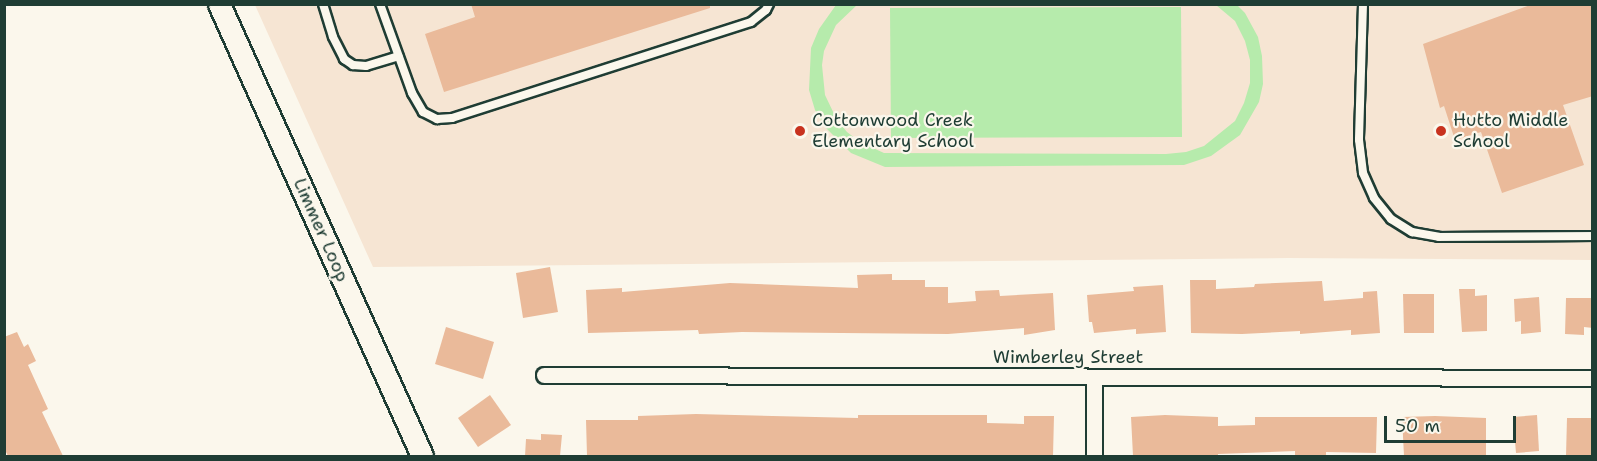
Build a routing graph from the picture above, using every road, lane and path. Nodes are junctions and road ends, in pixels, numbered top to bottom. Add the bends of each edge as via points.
1 (219, 4) edge
2 (323, 4) edge
3 (380, 4) edge
4 (769, 4) edge
5 (1363, 4) edge
6 (399, 56) junction
7 (1593, 236) edge
8 (544, 375) dead end
9 (1094, 376) junction
10 (1593, 378) edge
11 (422, 456) edge
12 (1094, 456) edge

1 - 11 street, Limmer Loop
2 - 6 lane via 344,59 366,66
3 - 6 lane
4 - 6 lane via 751,22 452,118 437,119 423,112
5 - 7 lane via 1359,141 1363,173 1374,198 1391,219 1412,232 1439,237
8 - 9 street, Wimberley Street
9 - 10 street, Wimberley Street
9 - 12 street

